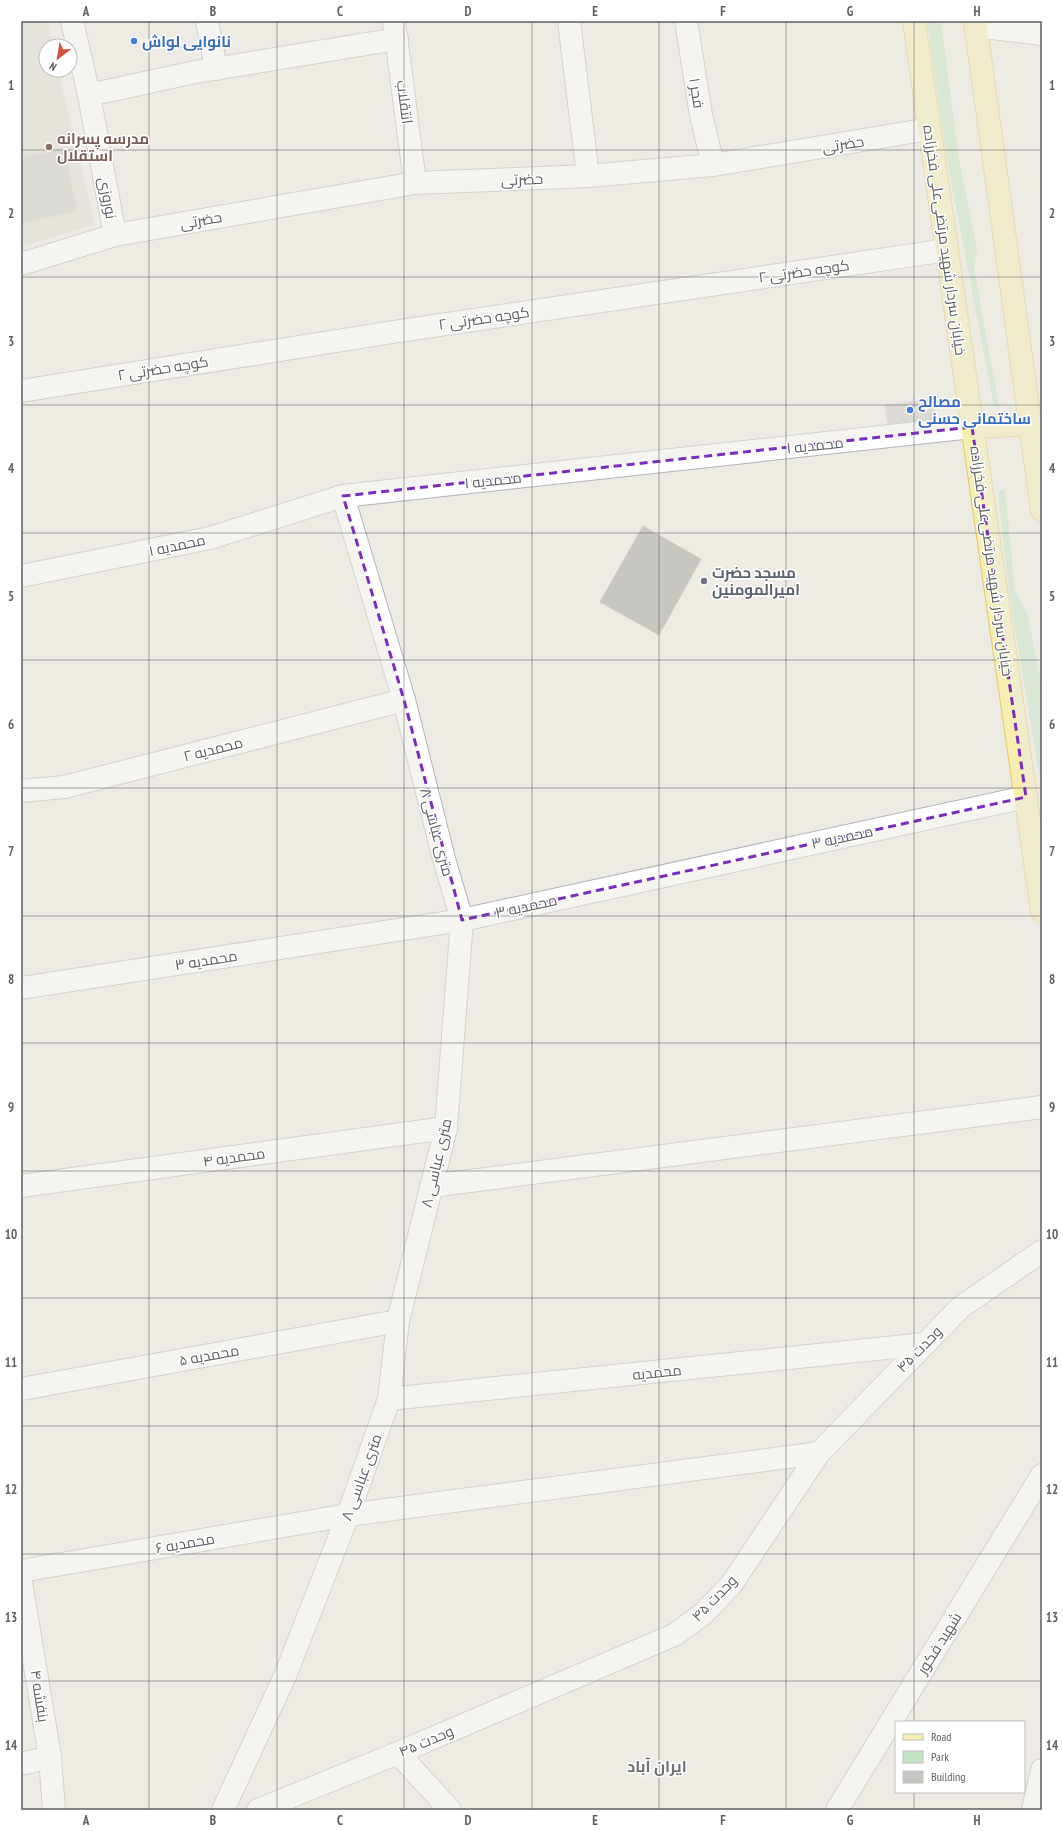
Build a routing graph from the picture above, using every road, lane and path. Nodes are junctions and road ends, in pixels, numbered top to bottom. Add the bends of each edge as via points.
1 (72, 21) edge
2 (207, 21) edge
3 (569, 21) edge
4 (686, 21) edge
5 (914, 21) edge
6 (975, 23) edge
7 (395, 30) edge
8 (1042, 34) edge
9 (216, 69) junction
10 (89, 95) junction
11 (929, 129) junction
12 (712, 165) junction
13 (588, 176) junction
14 (415, 183) junction
15 (115, 235) junction
16 (947, 250) junction
17 (21, 264) edge
18 (21, 391) edge
19 (1036, 422) edge
20 (972, 427) junction
21 (342, 496) junction
22 (1042, 510) edge
23 (21, 576) edge
24 (404, 700) junction
25 (21, 791) edge
26 (1026, 797) junction
27 (1042, 911) edge
28 (462, 920) junction
29 (21, 988) edge
30 (1042, 1107) edge
31 (446, 1128) junction
32 (21, 1186) edge
33 (431, 1186) junction
34 (1042, 1251) edge
35 (398, 1321) junction
36 (925, 1344) junction
37 (21, 1389) edge
38 (389, 1399) junction
39 (819, 1453) junction
40 (1042, 1475) edge
41 (348, 1515) junction
42 (21, 1571) edge
43 (21, 1582) edge
44 (398, 1753) junction
45 (50, 1758) junction
46 (21, 1764) edge
47 (1042, 1770) edge
48 (54, 1810) edge
49 (223, 1810) edge
50 (258, 1810) edge
51 (450, 1810) edge
52 (837, 1810) edge
53 (1033, 1810) edge

1 - 10 street, نوروزی
2 - 9 street
3 - 13 street
4 - 12 street, فجر ۱
5 - 11 main road, خیابان سردار شهید مرتضی‌علی فخرزاده
6 - 8 street
6 - 19 main road
7 - 9 street
7 - 14 street, انتقلاب
9 - 10 street
10 - 15 street, نوروزی
11 - 12 street, حضرتی
11 - 16 main road, خیابان سردار شهید مرتضی‌علی فخرزاده
12 - 13 street, حضرتی
13 - 14 street, حضرتی
14 - 15 street, حضرتی
15 - 17 street, حضرتی
16 - 18 street, کوچه حضرتی ۲ via 400,331
16 - 20 main road, خیابان سردار شهید مرتضی‌علی فخرزاده
19 - 20 main road
19 - 22 main road
20 - 21 street, محمدیه ۱
20 - 26 main road, خیابان سردار شهید مرتضی‌علی فخرزاده
21 - 23 street, محمدیه ۱ via 210,538
21 - 24 street, ۸ متری عباسی
24 - 25 street, محمدیه ۲ via 64,787
24 - 28 street, ۸ متری عباسی via 442,852
26 - 27 main road, خیابان سردار شهید مرتضی‌علی فخرزاده
26 - 28 street, محمدیه ۳
28 - 29 street, محمدیه ۳
28 - 31 street, ۸ متری عباسی
30 - 33 street
31 - 32 street, محمدیه ۴
31 - 33 street, ۸ متری عباسی
33 - 35 street, ۸ متری عباسی
34 - 36 street, وحدت ۴۵ via 961,1307
35 - 37 street, محمدیه ۵
35 - 38 street, ۸ متری عباسی
36 - 38 street, محمدیه
36 - 39 street, وحدت ۴۵
38 - 41 street, ۸ متری عباسی
39 - 41 street, محمدیه ۶
39 - 44 street, وحدت ۴۵ via 731,1585 703,1614 674,1635
40 - 52 street, شهید فکور
41 - 42 street, محمدیه ۶
41 - 49 street, ۸ متری عباسی via 285,1676
43 - 45 street, بنفشه ۴
44 - 50 street, وحدت ۴۵
44 - 51 street
45 - 46 street
45 - 48 street, بنفشه ۴
47 - 53 street

